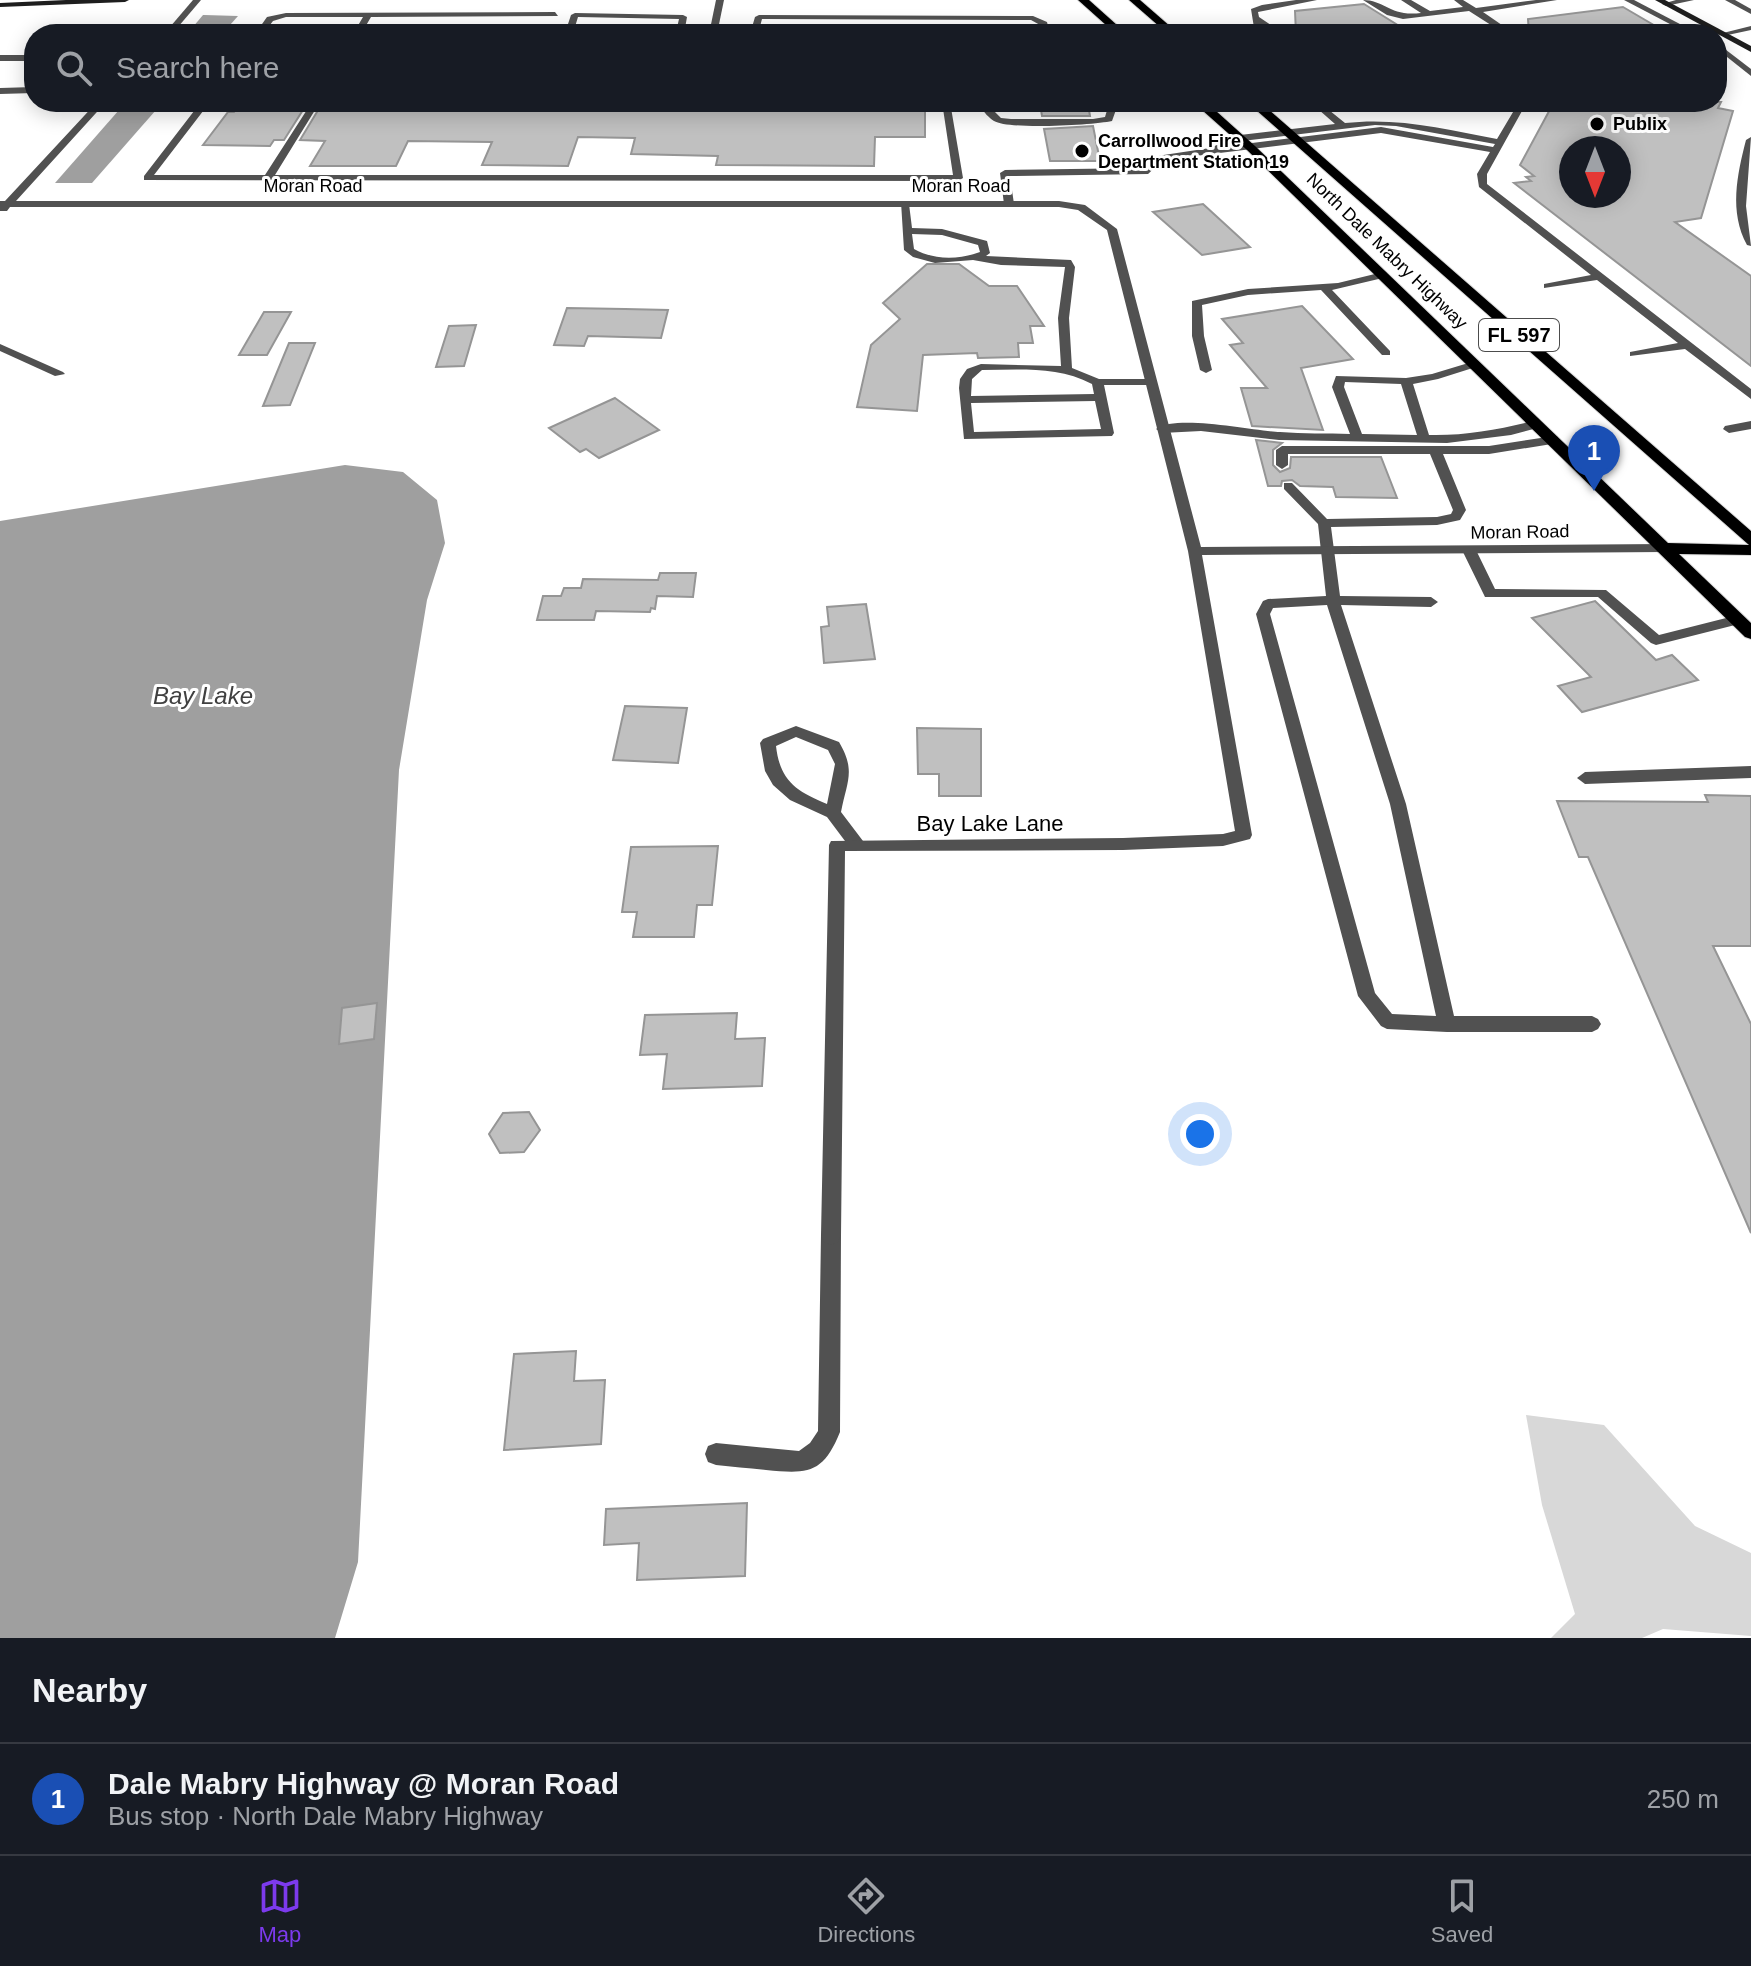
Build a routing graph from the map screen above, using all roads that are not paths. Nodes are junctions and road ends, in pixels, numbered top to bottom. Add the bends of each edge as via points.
1 (125, 0) edge
2 (197, 0) edge
3 (560, 0) edge
4 (720, 0) edge
5 (1083, 0) edge
6 (1134, 0) edge
7 (1313, 0) edge
8 (1367, 0) edge
9 (1405, 0) edge
10 (1458, 0) edge
11 (1496, 0) edge
12 (1553, 0) edge
13 (1628, 0) edge
14 (1690, 0) edge
15 (1729, 0) edge
16 (1662, 2) edge
17 (0, 5) edge
18 (1506, 6) junction
19 (1473, 9) junction
20 (1751, 12) edge
21 (369, 14) junction
22 (555, 14) junction
23 (1429, 14) junction
24 (1256, 18) junction
25 (177, 24) edge
26 (266, 24) edge
27 (363, 24) edge
28 (551, 24) edge
29 (572, 24) edge
30 (681, 24) edge
31 (715, 24) edge
32 (757, 24) edge
33 (1044, 24) edge
34 (1111, 24) edge
35 (1162, 24) edge
36 (1257, 24) edge
37 (1265, 24) edge
38 (1496, 24) edge
39 (1675, 24) edge
40 (1704, 24) edge
41 (1751, 28) edge
42 (1727, 33) edge
43 (1727, 36) edge
44 (1751, 49) edge
45 (1727, 53) edge
46 (0, 58) edge
47 (24, 58) edge
48 (1751, 73) edge
49 (24, 90) edge
50 (0, 91) edge
51 (92, 112) edge
52 (198, 112) edge
53 (310, 112) edge
54 (948, 112) edge
55 (989, 112) edge
56 (1111, 112) edge
57 (1210, 112) edge
58 (1265, 112) edge
59 (1326, 112) edge
60 (1517, 112) edge
61 (1343, 126) junction
62 (1294, 137) junction
63 (1751, 140) edge
64 (1246, 143) junction
65 (1497, 146) junction
66 (268, 178) junction
67 (904, 204) junction
68 (1009, 204) junction
69 (2, 207) edge
70 (907, 231) junction
71 (1751, 243) edge
72 (976, 258) junction
73 (1383, 275) junction
74 (1598, 277) junction
75 (1548, 286) dead end
76 (1324, 287) junction
77 (1687, 345) junction
78 (0, 347) edge
79 (1386, 353) dead end
80 (1634, 354) dead end
81 (1475, 364) junction
82 (1067, 370) junction
83 (1206, 370) dead end
84 (59, 374) dead end
85 (1406, 381) junction
86 (1097, 382) junction
87 (1151, 382) junction
88 (1751, 395) edge
89 (1100, 397) junction
90 (965, 400) junction
91 (1537, 424) junction
92 (1751, 425) edge
93 (1162, 429) junction
94 (1729, 429) dead end
95 (1357, 437) junction
96 (1424, 439) junction
97 (1554, 440) junction
98 (1435, 450) junction
99 (1282, 465) dead end
100 (1288, 486) dead end
101 (1324, 523) junction
102 (1747, 532) edge
103 (1665, 548) junction
104 (1469, 550) junction
105 (1751, 550) edge
106 (1195, 551) junction
107 (1329, 552) junction
108 (1336, 600) junction
109 (1431, 602) dead end
110 (1745, 626) edge
111 (1751, 772) edge
112 (1585, 778) dead end
113 (833, 813) junction
114 (857, 845) junction
115 (1447, 1024) junction
116 (1592, 1024) dead end
117 (716, 1454) dead end

1 - 17 street
2 - 25 street
3 - 22 street
4 - 31 street
5 - 34 main road
6 - 35 main road
7 - 24 street via 1262,7 1254,11
8 - 23 street via 1393,16
9 - 23 street
10 - 19 street
11 - 18 street
12 - 18 street
13 - 39 street
14 - 16 street
15 - 20 street
16 - 40 street
18 - 19 street
19 - 23 street
19 - 38 street
21 - 22 street
21 - 26 street via 286,15
21 - 27 street
22 - 28 street
24 - 36 street
24 - 37 street
29 - 30 street via 575,15 683,17
32 - 33 street via 759,17 917,22 1033,18
41 - 42 street
43 - 44 street
45 - 48 street
46 - 47 street
49 - 50 street
51 - 69 street
52 - 66 street via 147,178
53 - 66 street
54 - 66 street via 958,178
55 - 56 street via 1011,122 1109,119
57 - 64 main road, North Dale Mabry Highway / FL 597
58 - 62 main road, North Dale Mabry Highway / FL 597
59 - 61 street
60 - 65 street
61 - 62 street
61 - 65 street via 1396,123
62 - 64 street
62 - 65 street via 1381,130
62 - 102 main road, North Dale Mabry Highway / FL 597
63 - 71 street via 1742,174 1743,229
64 - 68 street via 1160,158 1148,171 1005,173
64 - 73 main road, North Dale Mabry Highway / FL 597
65 - 74 street via 1482,185
67 - 68 street, Moran Road
67 - 69 street, Moran Road
67 - 70 street
68 - 87 street, Moran Road via 1081,207 1112,229
70 - 72 street via 909,250 917,257
70 - 72 street via 983,243 985,253
72 - 82 street via 1067,262 1061,337
73 - 76 street
73 - 81 main road, North Dale Mabry Highway / FL 597
74 - 75 street
74 - 77 street
76 - 79 street
76 - 83 street via 1248,292 1196,303
77 - 80 street
77 - 88 street
78 - 84 street
81 - 85 street
81 - 91 main road, North Dale Mabry Highway / FL 597
82 - 86 street
82 - 90 street via 971,370
85 - 95 street via 1340,378 1338,387
85 - 96 street
86 - 87 street
86 - 89 street
87 - 93 street, Moran Road
89 - 90 street
89 - 90 street via 1108,433 968,436
91 - 96 street
91 - 97 main road, North Dale Mabry Highway / FL 597
92 - 94 street
93 - 95 street
93 - 106 street, Moran Road
95 - 96 street
97 - 98 street via 1489,450
97 - 103 main road, North Dale Mabry Highway / FL 597
98 - 99 street via 1282,450
98 - 101 street via 1456,495 1460,510 1455,517
100 - 101 street
101 - 107 street
102 - 103 main road
103 - 104 street, Moran Road
103 - 105 main road
103 - 110 main road, North Dale Mabry Highway / FL 597
104 - 107 street, Moran Road
104 - 110 street via 1490,594 1601,593 1656,640
106 - 107 street, Moran Road
106 - 114 street, Bay Lake Lane via 1244,835 1123,844
107 - 108 street
108 - 109 street
108 - 115 street via 1398,804
108 - 115 street via 1268,604 1263,614 1367,996 1387,1021
111 - 112 street
113 - 113 street via 843,764 834,746 796,731 768,743 768,761 780,785
113 - 114 street
114 - 117 street via 837,845 829,1432 825,1443 799,1462
115 - 116 street

